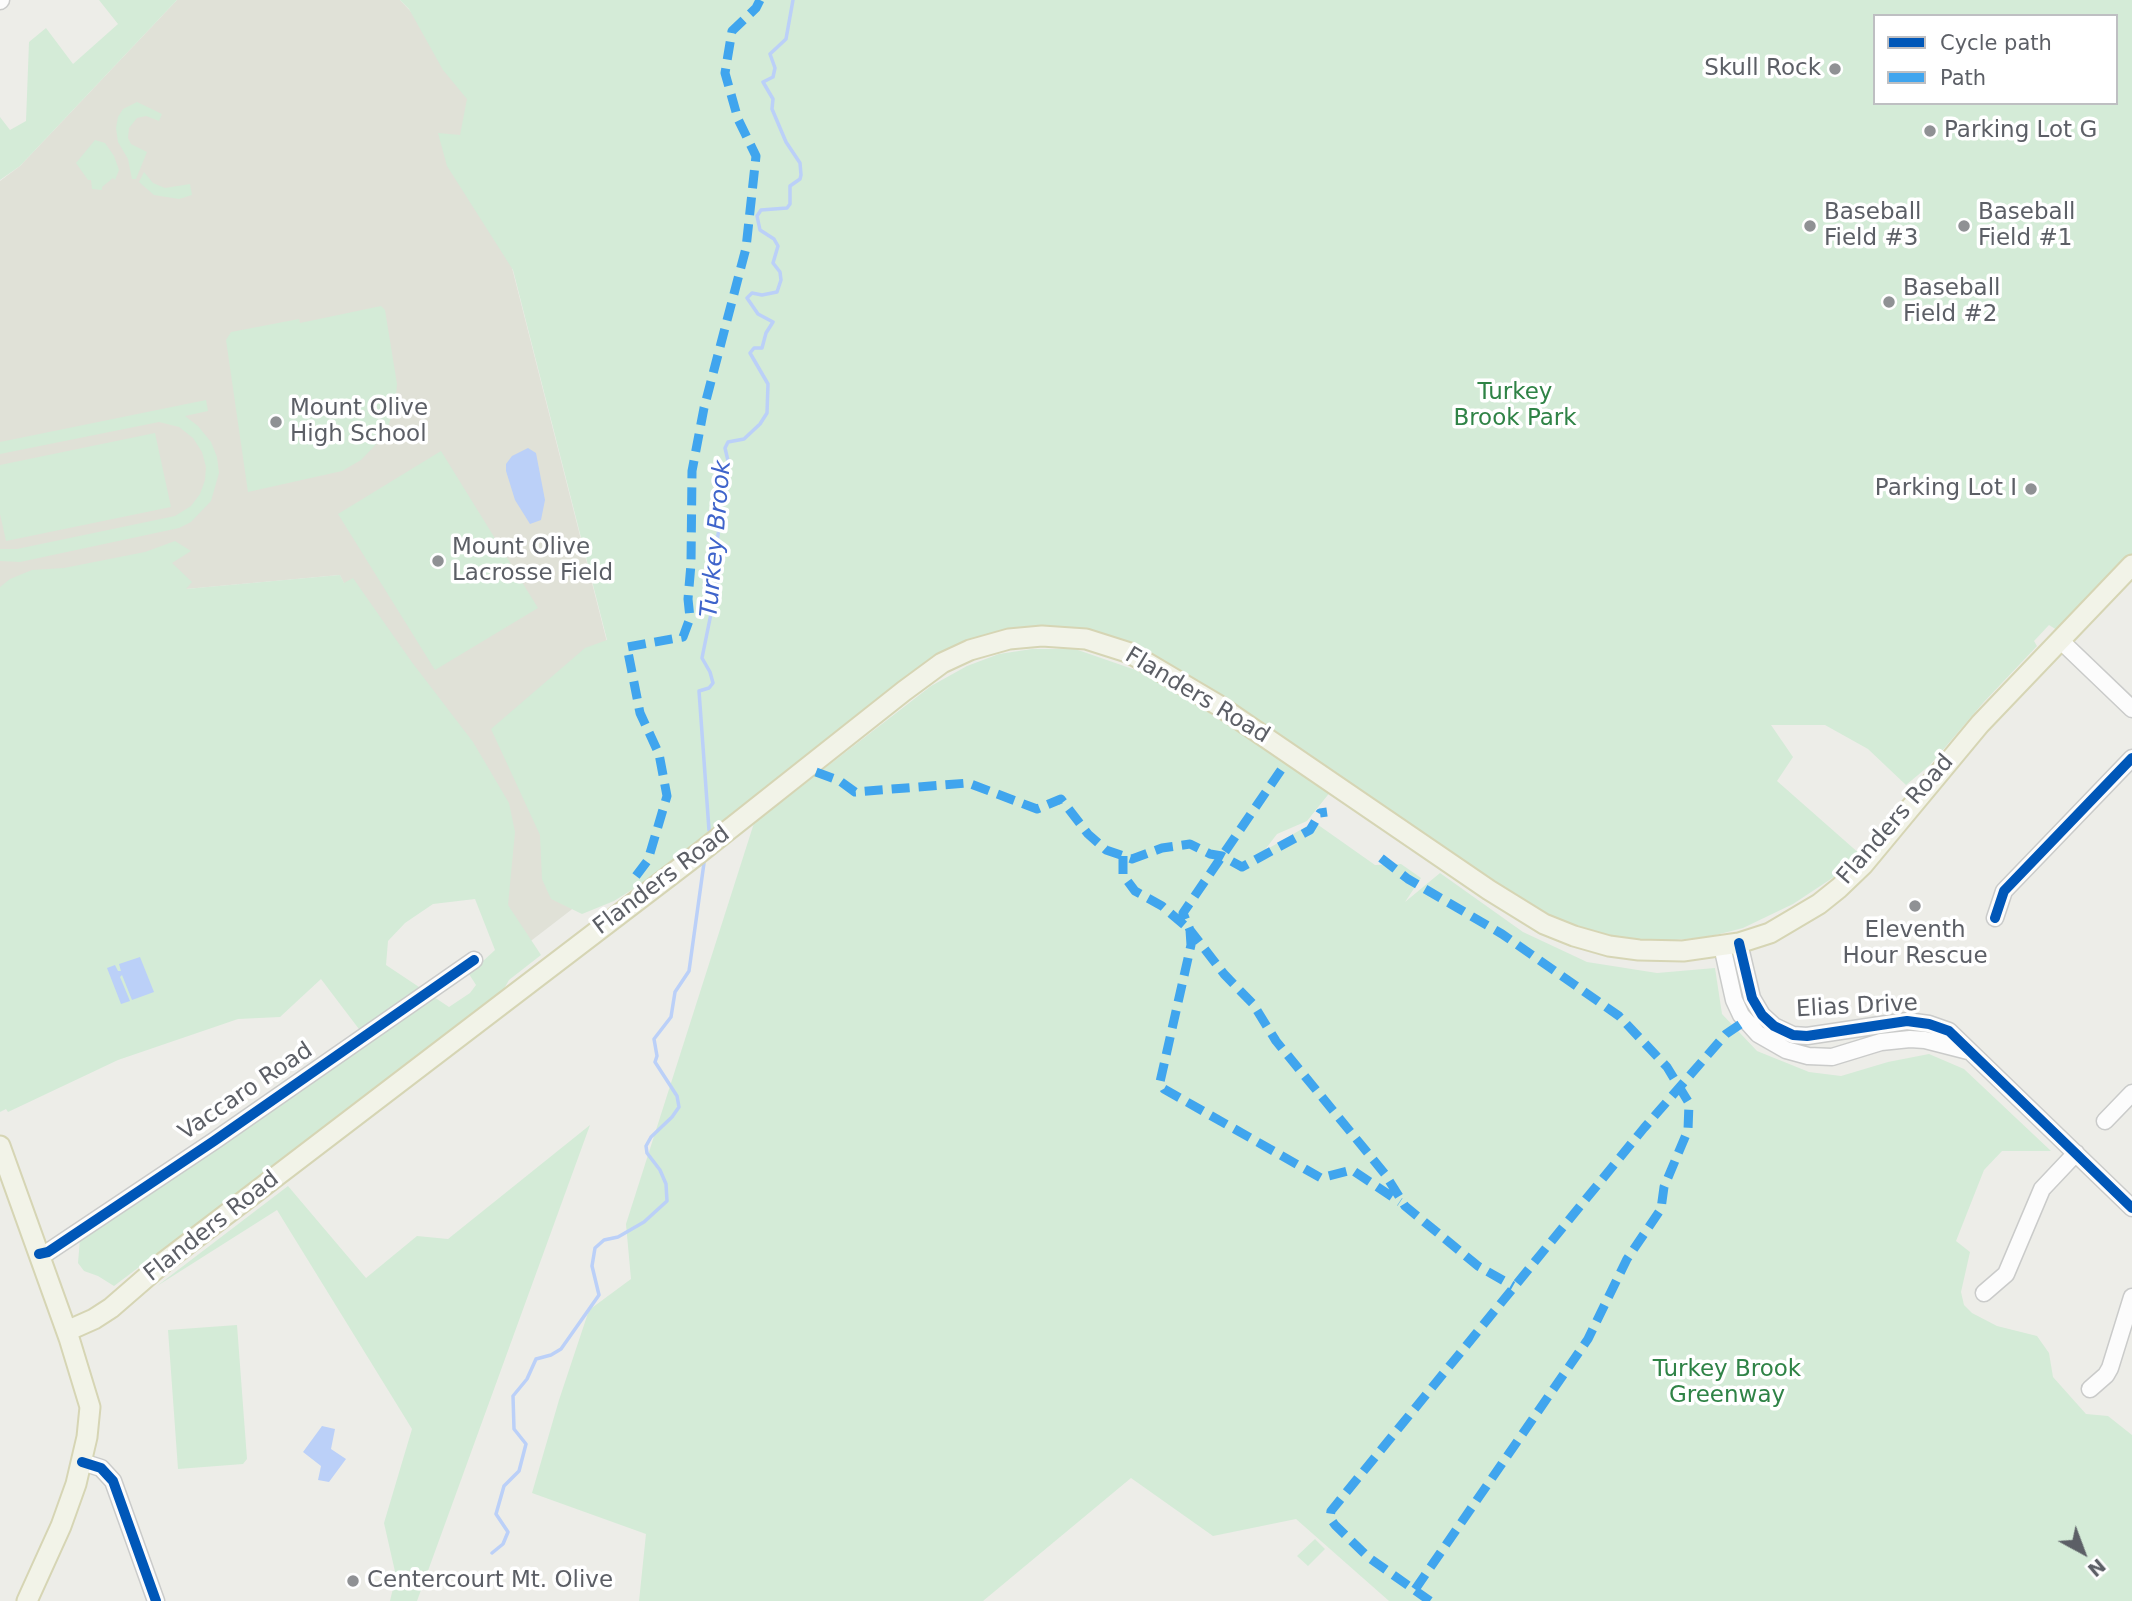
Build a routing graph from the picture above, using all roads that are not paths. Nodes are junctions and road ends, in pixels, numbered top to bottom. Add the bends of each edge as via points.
1 (2132, 565) edge
2 (2060, 640) junction
3 (2132, 709) edge
4 (2132, 758) edge
5 (1995, 918) dead end
6 (1730, 945) junction
7 (474, 960) dead end
8 (1968, 1051) junction
9 (2132, 1093) edge
10 (2105, 1121) dead end
11 (0, 1146) edge
12 (2076, 1153) junction
13 (2132, 1208) edge
14 (39, 1254) junction
15 (1984, 1293) dead end
16 (2132, 1297) edge
17 (67, 1331) junction
18 (2090, 1388) dead end
19 (82, 1461) junction
20 (27, 1601) edge
21 (156, 1601) edge

1 - 2 main road, Flanders Road
2 - 3 street
2 - 6 main road, Flanders Road via 1973,732 1850,878 1784,926
4 - 5 street via 2004,891
6 - 8 street, Elias Drive via 1756,1008 1781,1030 1807,1036 1919,1022 1949,1031
6 - 8 street, Elias Drive via 1734,1000 1741,1015 1758,1034 1786,1050 1832,1057 1881,1042 1910,1039
6 - 17 main road, Flanders Road via 1672,952 1639,950 1590,942 1554,928 1489,890 1218,705 1130,653 1072,637 1009,639 954,657 913,684 164,1262 111,1308
7 - 14 street, Vaccaro Road via 225,1133
8 - 12 street, Elias Drive
9 - 10 street
11 - 14 main road
12 - 13 street, Elias Drive
12 - 15 street via 2042,1189 2008,1271
14 - 17 main road
16 - 18 street via 2110,1368
17 - 19 main road via 89,1401
19 - 20 main road via 70,1503
19 - 21 street via 101,1468 113,1481

